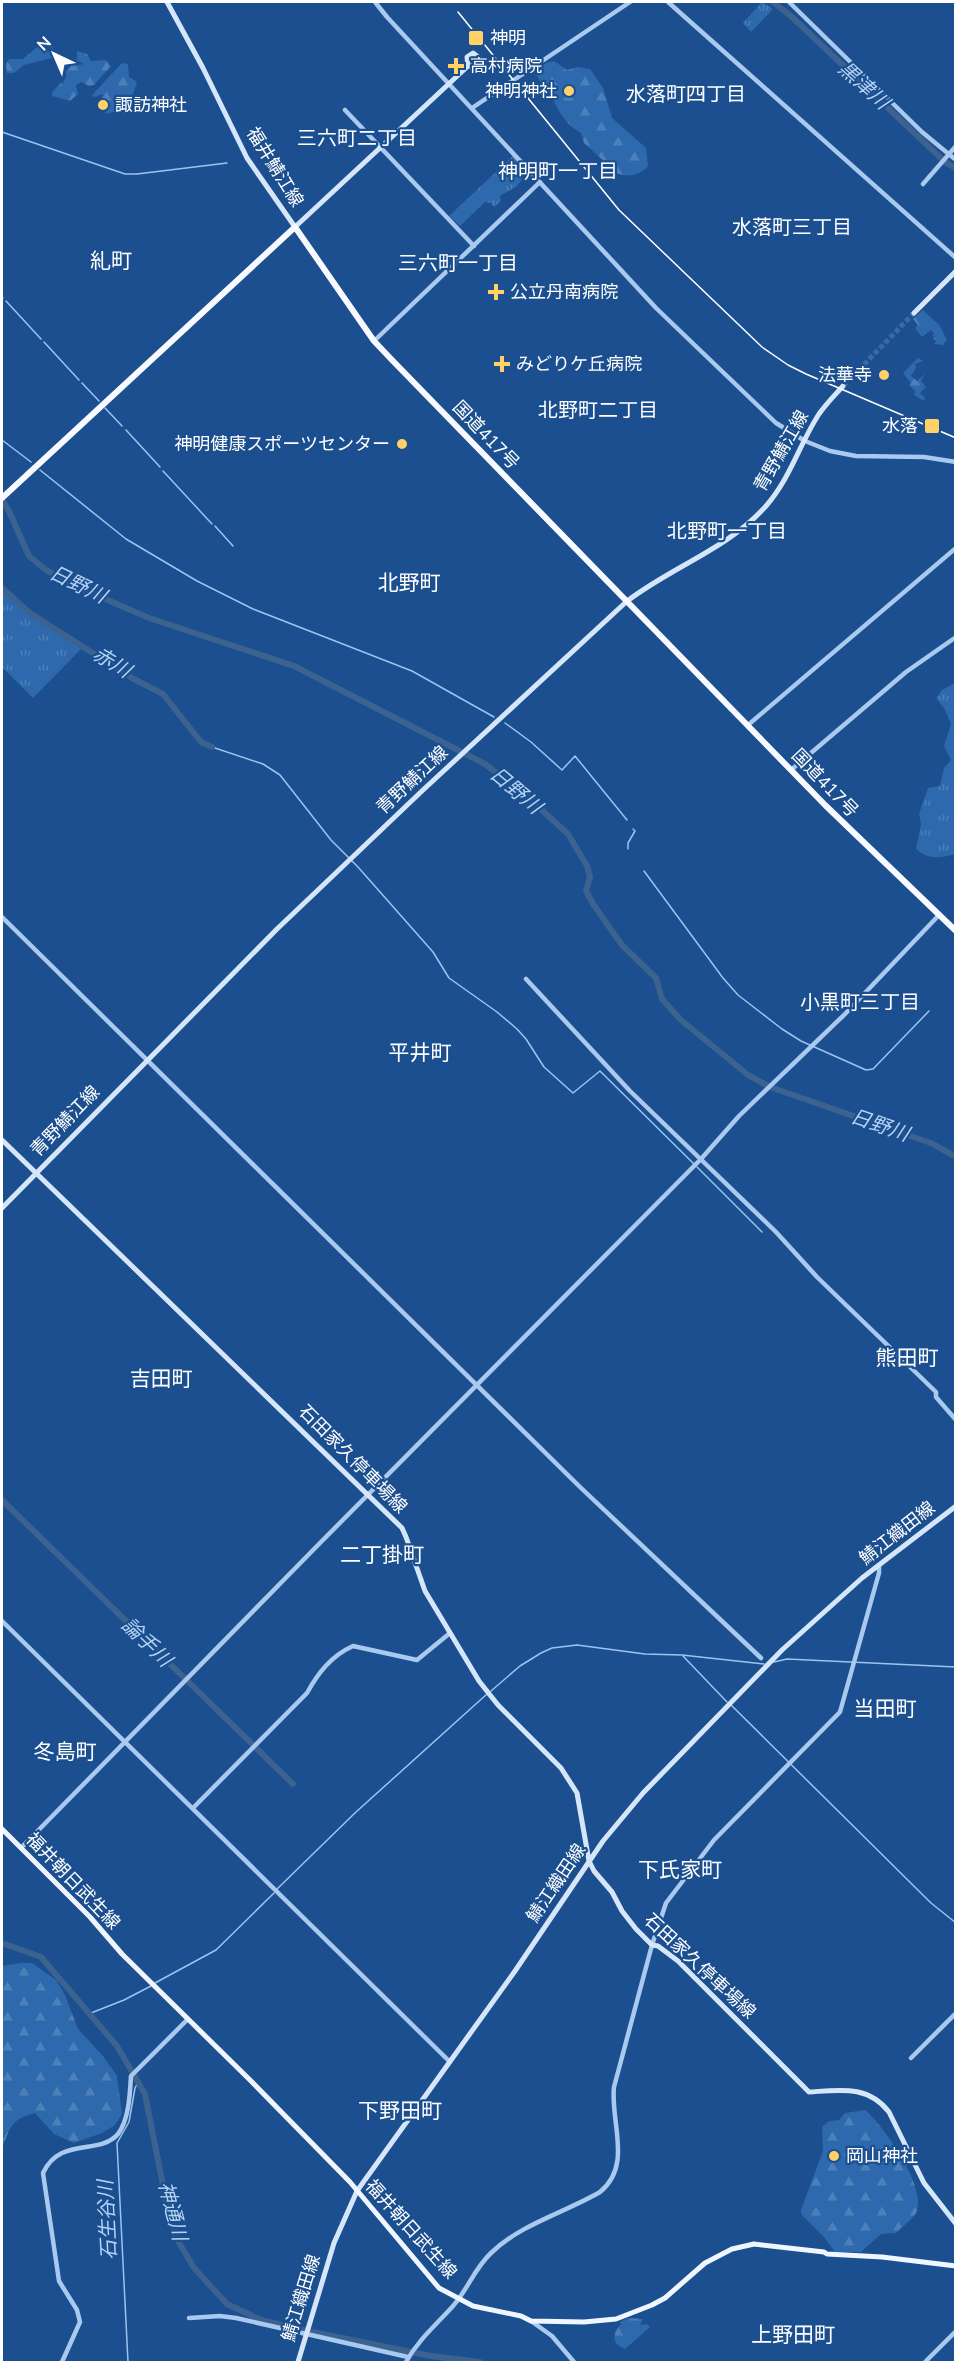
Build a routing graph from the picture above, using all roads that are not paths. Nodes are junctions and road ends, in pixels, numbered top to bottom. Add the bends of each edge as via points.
1 (166, 2) edge
2 (375, 2) edge
3 (630, 2) edge
4 (668, 2) edge
5 (789, 2) edge
6 (468, 66) dead end
7 (448, 83) junction
8 (471, 108) junction
9 (345, 110) dead end
10 (956, 146) edge
11 (381, 147) junction
12 (948, 155) junction
13 (956, 160) edge
14 (540, 182) junction
15 (923, 184) dead end
16 (295, 227) junction
17 (474, 246) junction
18 (956, 258) edge
19 (956, 271) edge
20 (914, 313) tunnel mouth
21 (374, 341) junction
22 (843, 386) tunnel mouth
23 (805, 441) junction
24 (956, 462) edge
25 (2, 498) edge
26 (956, 548) edge
27 (626, 602) junction
28 (956, 637) edge
29 (748, 725) junction
30 (791, 770) junction
31 (939, 915) junction
32 (2, 917) edge
33 (956, 931) edge
34 (526, 979) dead end
35 (146, 1060) junction
36 (2, 1140) edge
37 (700, 1159) junction
38 (35, 1174) junction
39 (2, 1208) edge
40 (477, 1385) junction
41 (956, 1420) edge
42 (368, 1495) junction
43 (956, 1506) edge
44 (879, 1565) junction
45 (2, 1621) edge
46 (450, 1633) junction
47 (761, 1658) dead end
48 (126, 1743) junction
49 (193, 1808) junction
50 (2, 1829) edge
51 (21, 1848) junction
52 (589, 1861) junction
53 (652, 1945) junction
54 (956, 2013) edge
55 (188, 2019) junction
56 (911, 2058) dead end
57 (449, 2061) junction
58 (357, 2191) junction
59 (956, 2224) edge
60 (956, 2266) edge
61 (459, 2299) junction
62 (189, 2318) dead end
63 (531, 2320) junction
64 (956, 2331) edge
65 (307, 2333) junction
66 (408, 2358) edge
67 (62, 2362) edge
68 (298, 2362) edge
69 (574, 2362) edge
70 (925, 2362) edge

1 - 16 main road, 福井鯖江線 via 247,158
2 - 7 street
3 - 8 street
4 - 18 street
5 - 12 street
6 - 7 main road, 福井鯖江線
7 - 8 street
7 - 11 main road, 福井鯖江線
8 - 14 street
9 - 11 street
10 - 12 street
11 - 16 main road, 福井鯖江線
11 - 17 street
12 - 13 street
12 - 15 street
14 - 17 street
14 - 23 street via 687,339 766,415
16 - 21 highway, 国道417号
16 - 25 highway
17 - 21 street
19 - 20 main road
21 - 27 highway, 国道417号
22 - 23 main road, 青野鯖江線 via 819,414
23 - 24 street via 856,456
23 - 27 main road, 青野鯖江線 via 774,496 741,530
26 - 29 street
27 - 29 highway, 国道417号
27 - 35 main road, 青野鯖江線 via 277,929
28 - 30 street via 929,653
29 - 30 highway, 国道417号
30 - 31 highway, 国道417号
31 - 33 highway, 国道417号
31 - 37 street
32 - 35 street
34 - 37 street
35 - 38 main road, 青野鯖江線
35 - 40 street
36 - 38 main road, 石田家久停車場線
37 - 40 street
37 - 41 street via 936,1392
38 - 39 main road, 青野鯖江線
38 - 42 main road, 石田家久停車場線
40 - 42 street
40 - 47 street
42 - 46 main road, 石田家久停車場線 via 402,1528 425,1591
42 - 48 street
43 - 44 main road, 鯖江織田線
44 - 52 main road, 鯖江織田線 via 797,1636 730,1704 643,1793
44 - 53 street via 840,1712 714,1840 666,1903
45 - 48 street
46 - 49 street via 417,1660 353,1646 343,1651
46 - 52 main road, 石田家久停車場線 via 491,1697 574,1784
48 - 49 street
48 - 51 street
49 - 57 street
50 - 51 main road, 福井朝日武生線
51 - 55 main road, 福井朝日武生線
52 - 53 main road, 石田家久停車場線 via 622,1911
52 - 57 main road, 鯖江織田線
53 - 59 main road, 石田家久停車場線 via 678,1961 809,2092 866,2093 882,2102 924,2182
53 - 61 street via 614,2087 619,2153 616,2171 600,2192 508,2239 476,2269
54 - 56 street
55 - 58 main road, 福井朝日武生線
55 - 67 street via 131,2076 124,2121 117,2136 62,2153 48,2162 44,2173 59,2281 80,2322
57 - 58 main road, 鯖江織田線
58 - 61 main road, 福井朝日武生線 via 439,2288
58 - 65 main road, 鯖江織田線 via 334,2242
60 - 63 main road, 福井朝日武生線 via 754,2244 715,2257 665,2298 627,2316 584,2322
61 - 63 main road, 福井朝日武生線
61 - 66 street
62 - 65 street via 228,2317
63 - 69 street via 552,2336
64 - 70 street
65 - 66 street
65 - 68 main road, 鯖江織田線

